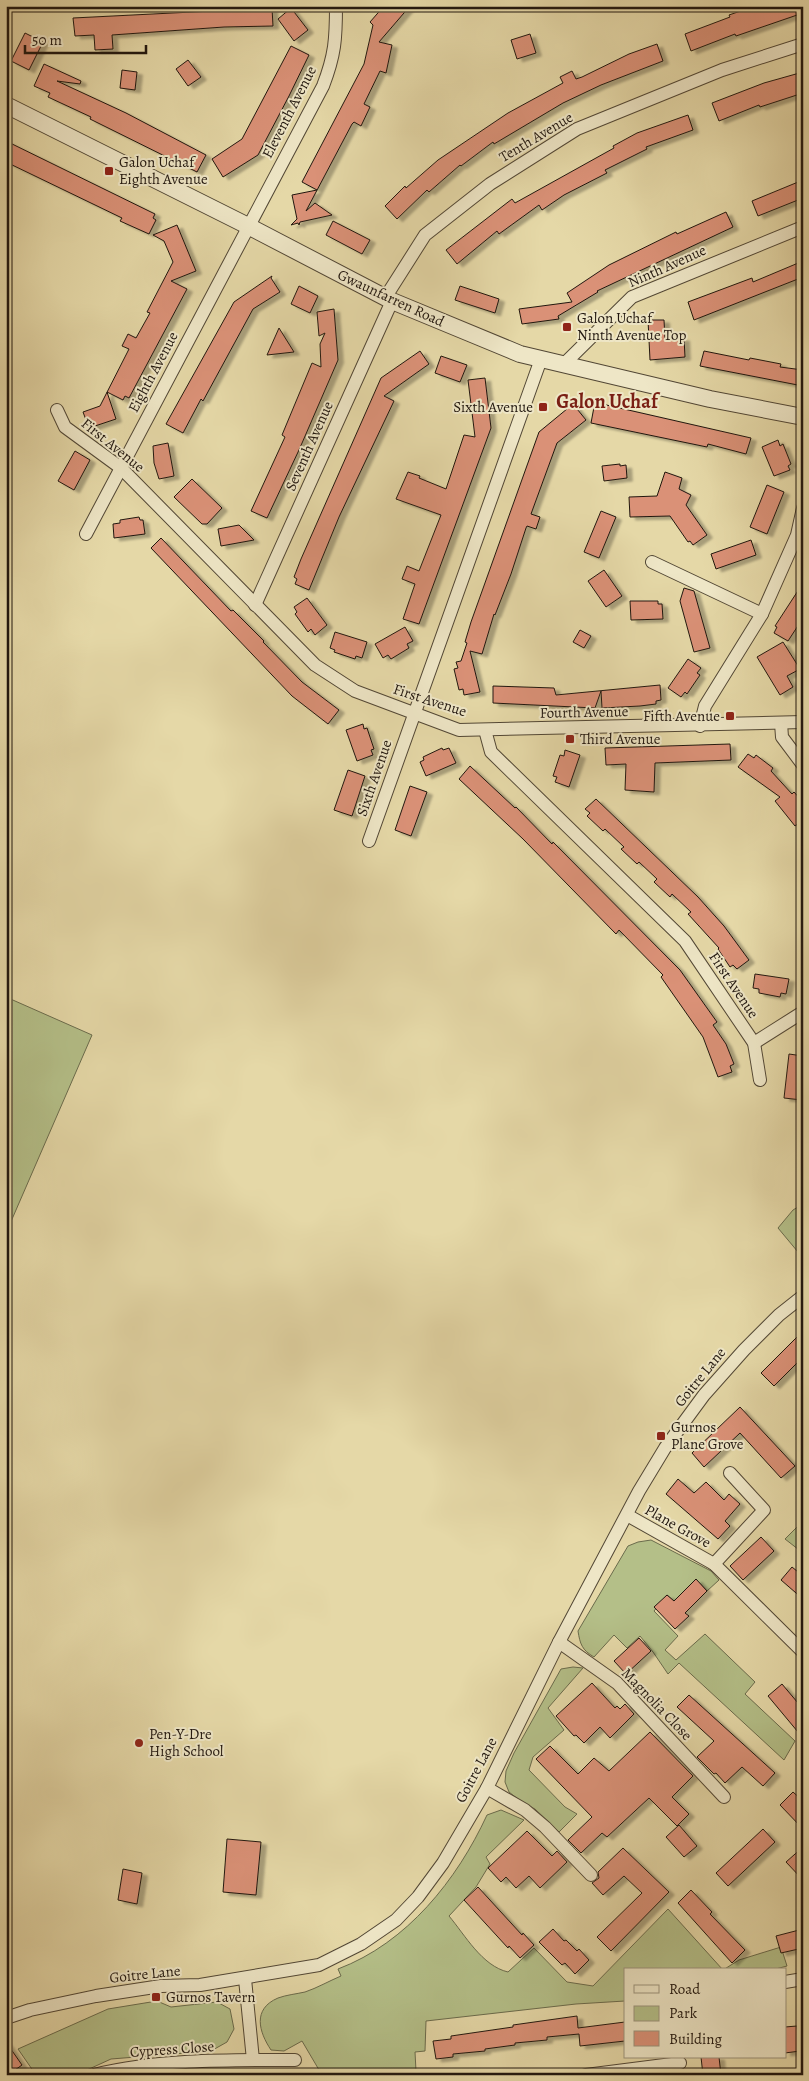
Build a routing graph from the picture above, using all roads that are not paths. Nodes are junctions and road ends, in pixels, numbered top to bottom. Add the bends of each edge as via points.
1 (336, 6) edge
2 (803, 44) edge
3 (6, 105) edge
4 (248, 226) junction
5 (803, 227) edge
6 (389, 299) junction
7 (541, 359) junction
8 (563, 365) junction
9 (57, 410) dead end
10 (803, 418) edge
11 (121, 468) junction
12 (803, 508) edge
13 (86, 534) dead end
14 (652, 562) dead end
15 (255, 605) junction
16 (762, 614) junction
17 (414, 714) junction
18 (803, 722) edge
19 (781, 723) junction
20 (700, 726) junction
21 (485, 730) junction
22 (803, 765) edge
23 (369, 841) dead end
24 (803, 1012) edge
25 (754, 1043) junction
26 (760, 1080) dead end
27 (803, 1296) edge
28 (730, 1473) dead end
29 (626, 1516) junction
30 (714, 1564) junction
31 (559, 1642) junction
32 (803, 1652) edge
33 (487, 1788) junction
34 (724, 1797) dead end
35 (591, 1875) dead end
36 (245, 1979) junction
37 (803, 1979) edge
38 (786, 1982) edge
39 (6, 2018) edge
40 (253, 2060) junction
41 (296, 2060) dead end
42 (680, 2065) edge
43 (94, 2075) edge
44 (586, 2075) edge

1 - 4 street, Eleventh Avenue via 333,61 323,86
2 - 6 street, Tenth Avenue via 722,70 577,129 490,184 425,235
3 - 4 street, Gwaunfarren Road
4 - 6 street, Gwaunfarren Road
4 - 11 street, Eighth Avenue
5 - 8 street, Ninth Avenue via 632,297
6 - 7 street, Gwaunfarren Road via 520,354
6 - 15 street, Seventh Avenue
7 - 8 street, Gwaunfarren Road
7 - 17 street, Sixth Avenue
8 - 10 street, Gwaunfarren Road
9 - 11 street, First Avenue via 65,426
11 - 13 street, Eighth Avenue
11 - 15 street, First Avenue
12 - 16 street via 797,535
14 - 16 street
15 - 17 street, First Avenue via 315,665 355,691
16 - 20 street via 705,706
17 - 21 street, First Avenue via 459,730
17 - 23 street, Sixth Avenue
18 - 19 street, Fourth Avenue
19 - 20 street, Fourth Avenue
19 - 22 street via 782,737
20 - 21 street, Fourth Avenue
21 - 25 street, First Avenue via 491,752 685,941
24 - 25 street
25 - 26 street, First Avenue
27 - 29 street, Goitre Lane via 744,1350 704,1395 664,1448
28 - 30 street, Plane Grove via 764,1510
29 - 30 street, Plane Grove
29 - 31 street, Goitre Lane
30 - 32 street, Plane Grove
31 - 33 street, Goitre Lane
31 - 34 street, Magnolia Close via 616,1683
33 - 35 street via 525,1810
33 - 36 street, Goitre Lane via 442,1863 418,1897 396,1920 361,1944 319,1965
36 - 39 street, Goitre Lane via 161,1986 96,1996
36 - 40 street
37 - 38 street
40 - 41 street, Cypress Close
40 - 43 street, Cypress Close via 128,2068
42 - 44 street

